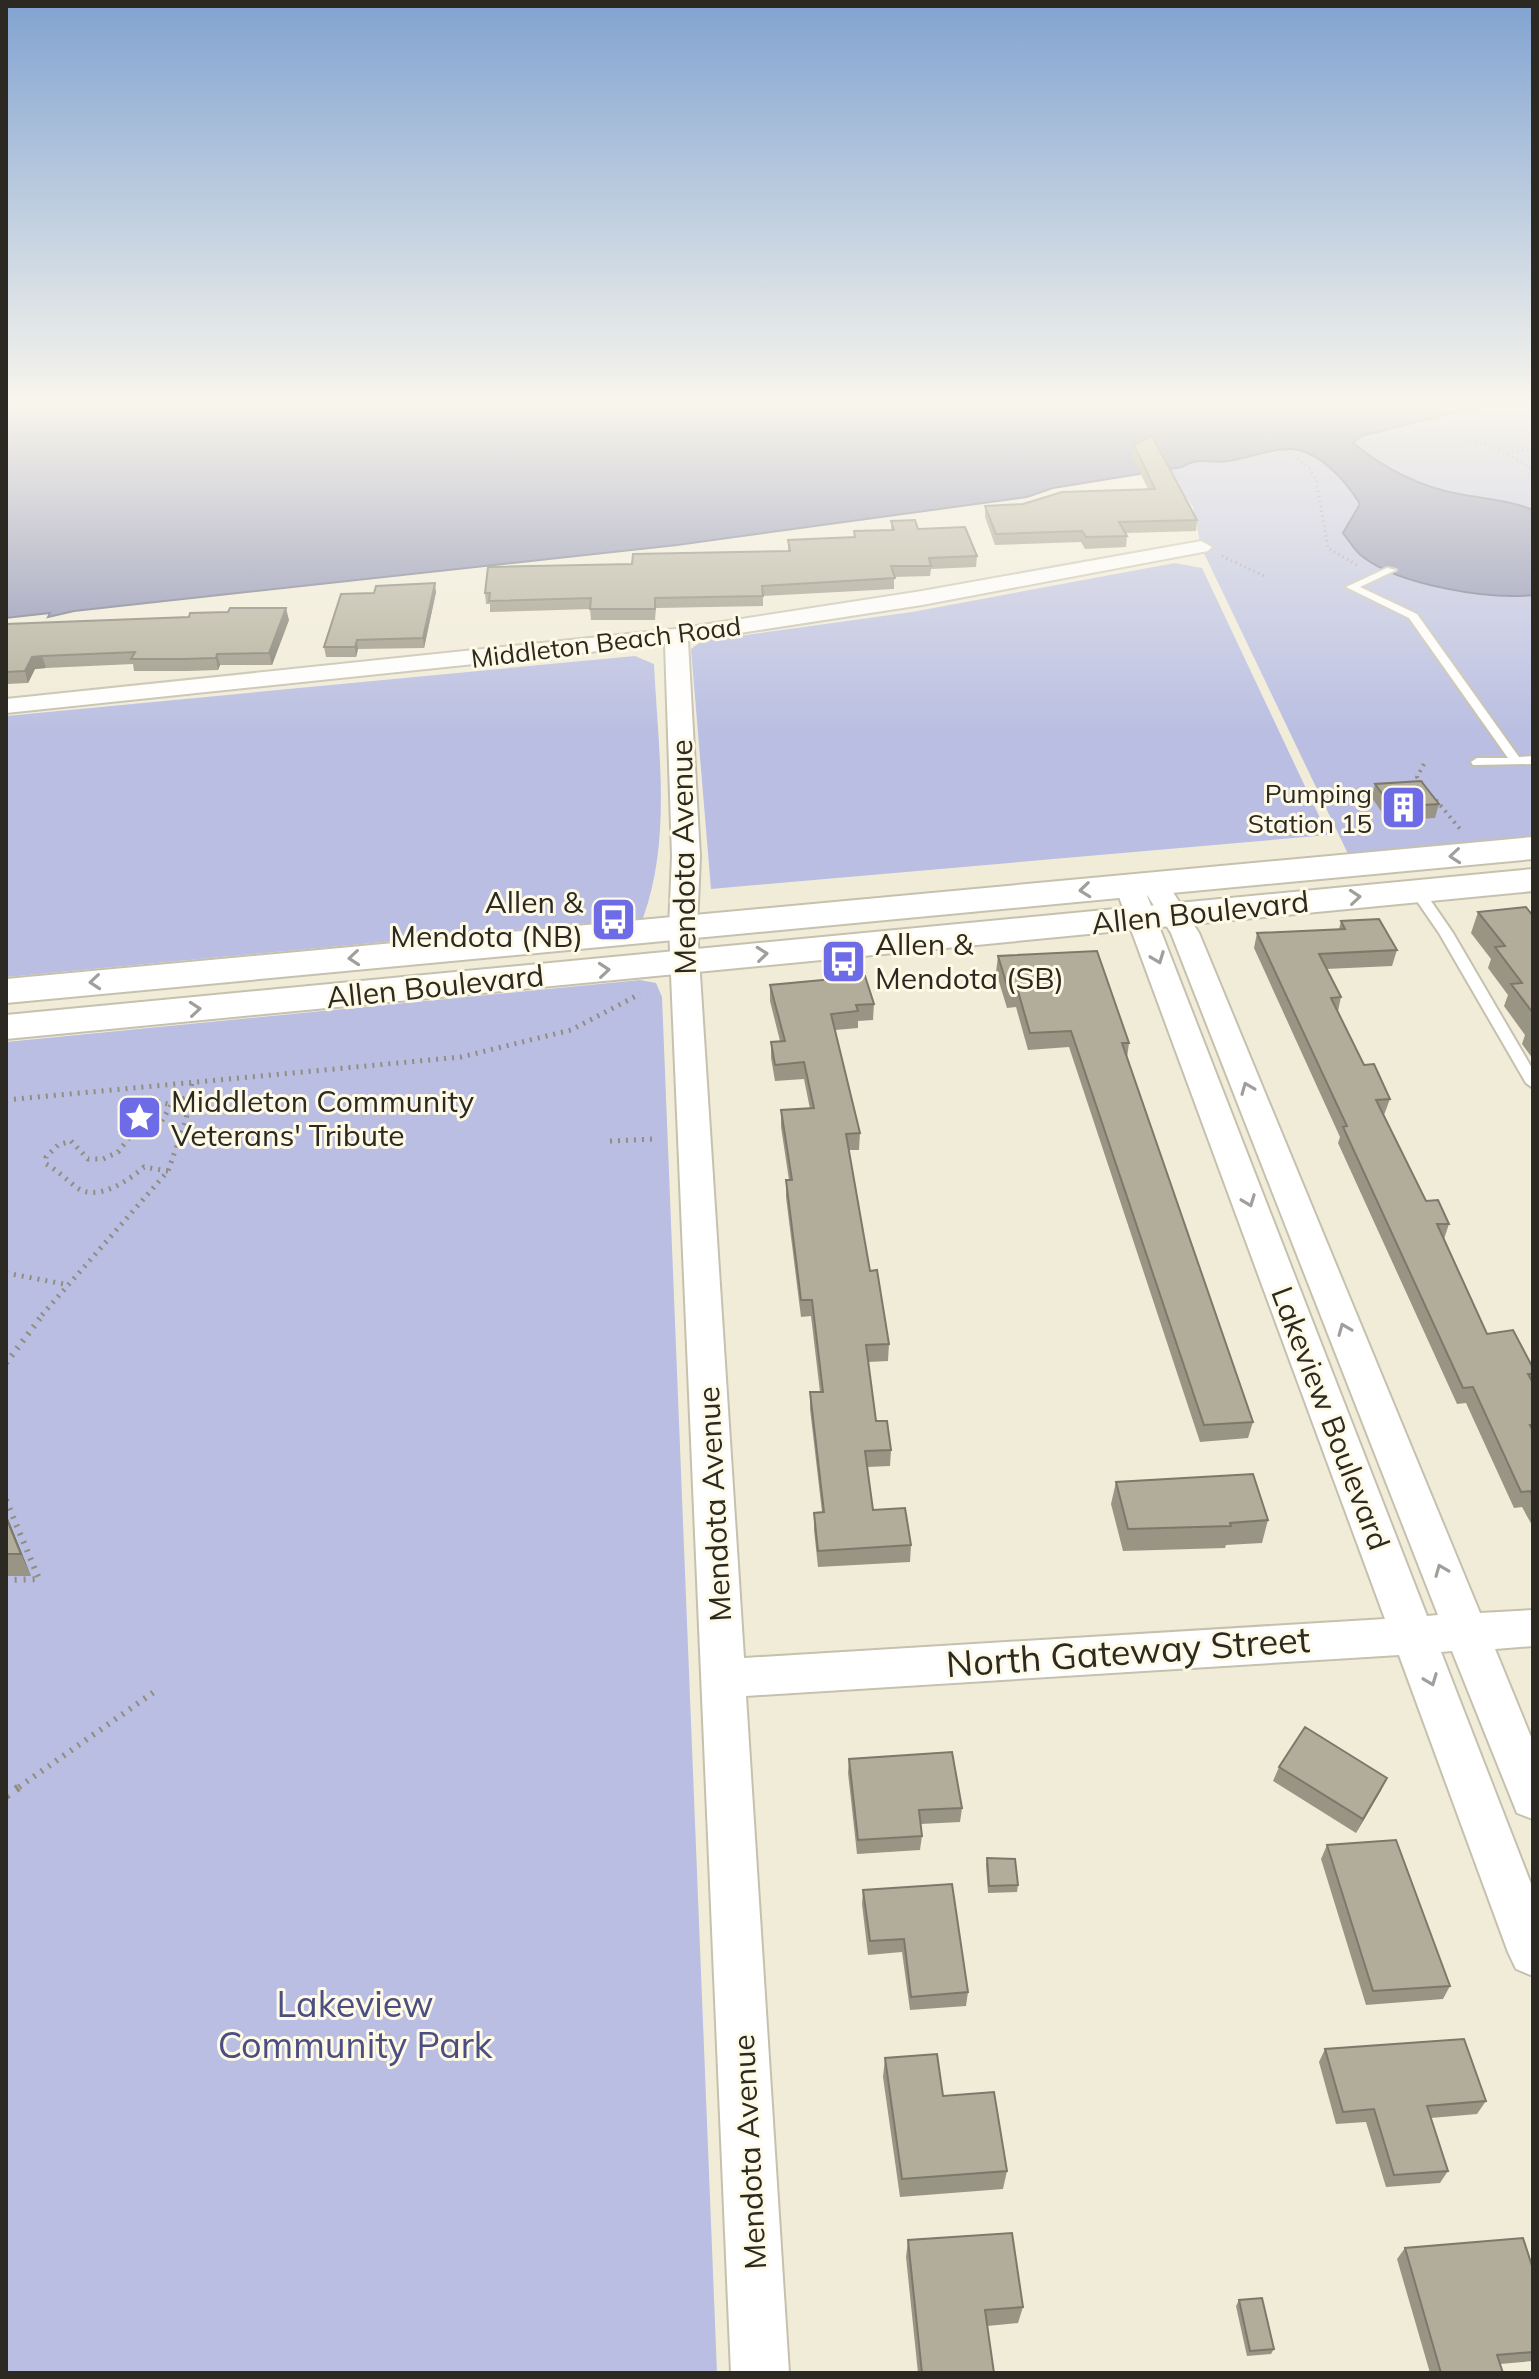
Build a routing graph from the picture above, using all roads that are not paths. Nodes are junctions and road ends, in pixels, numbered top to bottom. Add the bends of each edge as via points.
1 (1201, 547) road end
2 (1391, 570) dead end
3 (676, 636) junction
4 (6, 706) edge
5 (1533, 760) edge
6 (1516, 761) junction
7 (1477, 762) dead end
8 (1533, 848) edge
9 (1533, 880) edge
10 (1417, 891) junction
11 (1150, 900) junction
12 (684, 945) junction
13 (6, 991) edge
14 (6, 1027) edge
15 (1533, 1083) edge
16 (1533, 1628) edge
17 (1466, 1631) junction
18 (1413, 1634) junction
19 (723, 1678) junction
20 (1533, 1798) edge
21 (1533, 1952) edge
22 (760, 2373) edge

1 - 3 street, Middleton Beach Road
2 - 6 lane via 1351,587 1413,616
3 - 4 street, Middleton Beach Road
3 - 12 street, Mendota Avenue via 686,856
5 - 6 lane
6 - 7 lane
8 -> 11 main road, Allen Boulevard
9 - 10 main road, Allen Boulevard
11 -> 10 main road, Allen Boulevard
10 - 15 lane
11 - 12 main road, Allen Boulevard
17 -> 11 street, Lakeview Boulevard
11 -> 18 street, Lakeview Boulevard
12 -> 13 main road, Allen Boulevard
14 -> 12 main road, Allen Boulevard
12 - 19 street, Mendota Avenue
16 - 17 street, North Gateway Street
17 - 18 street, North Gateway Street
17 - 20 street, Lakeview Boulevard
18 - 19 street, North Gateway Street
18 -> 21 street, Lakeview Boulevard
19 - 22 street, Mendota Avenue

